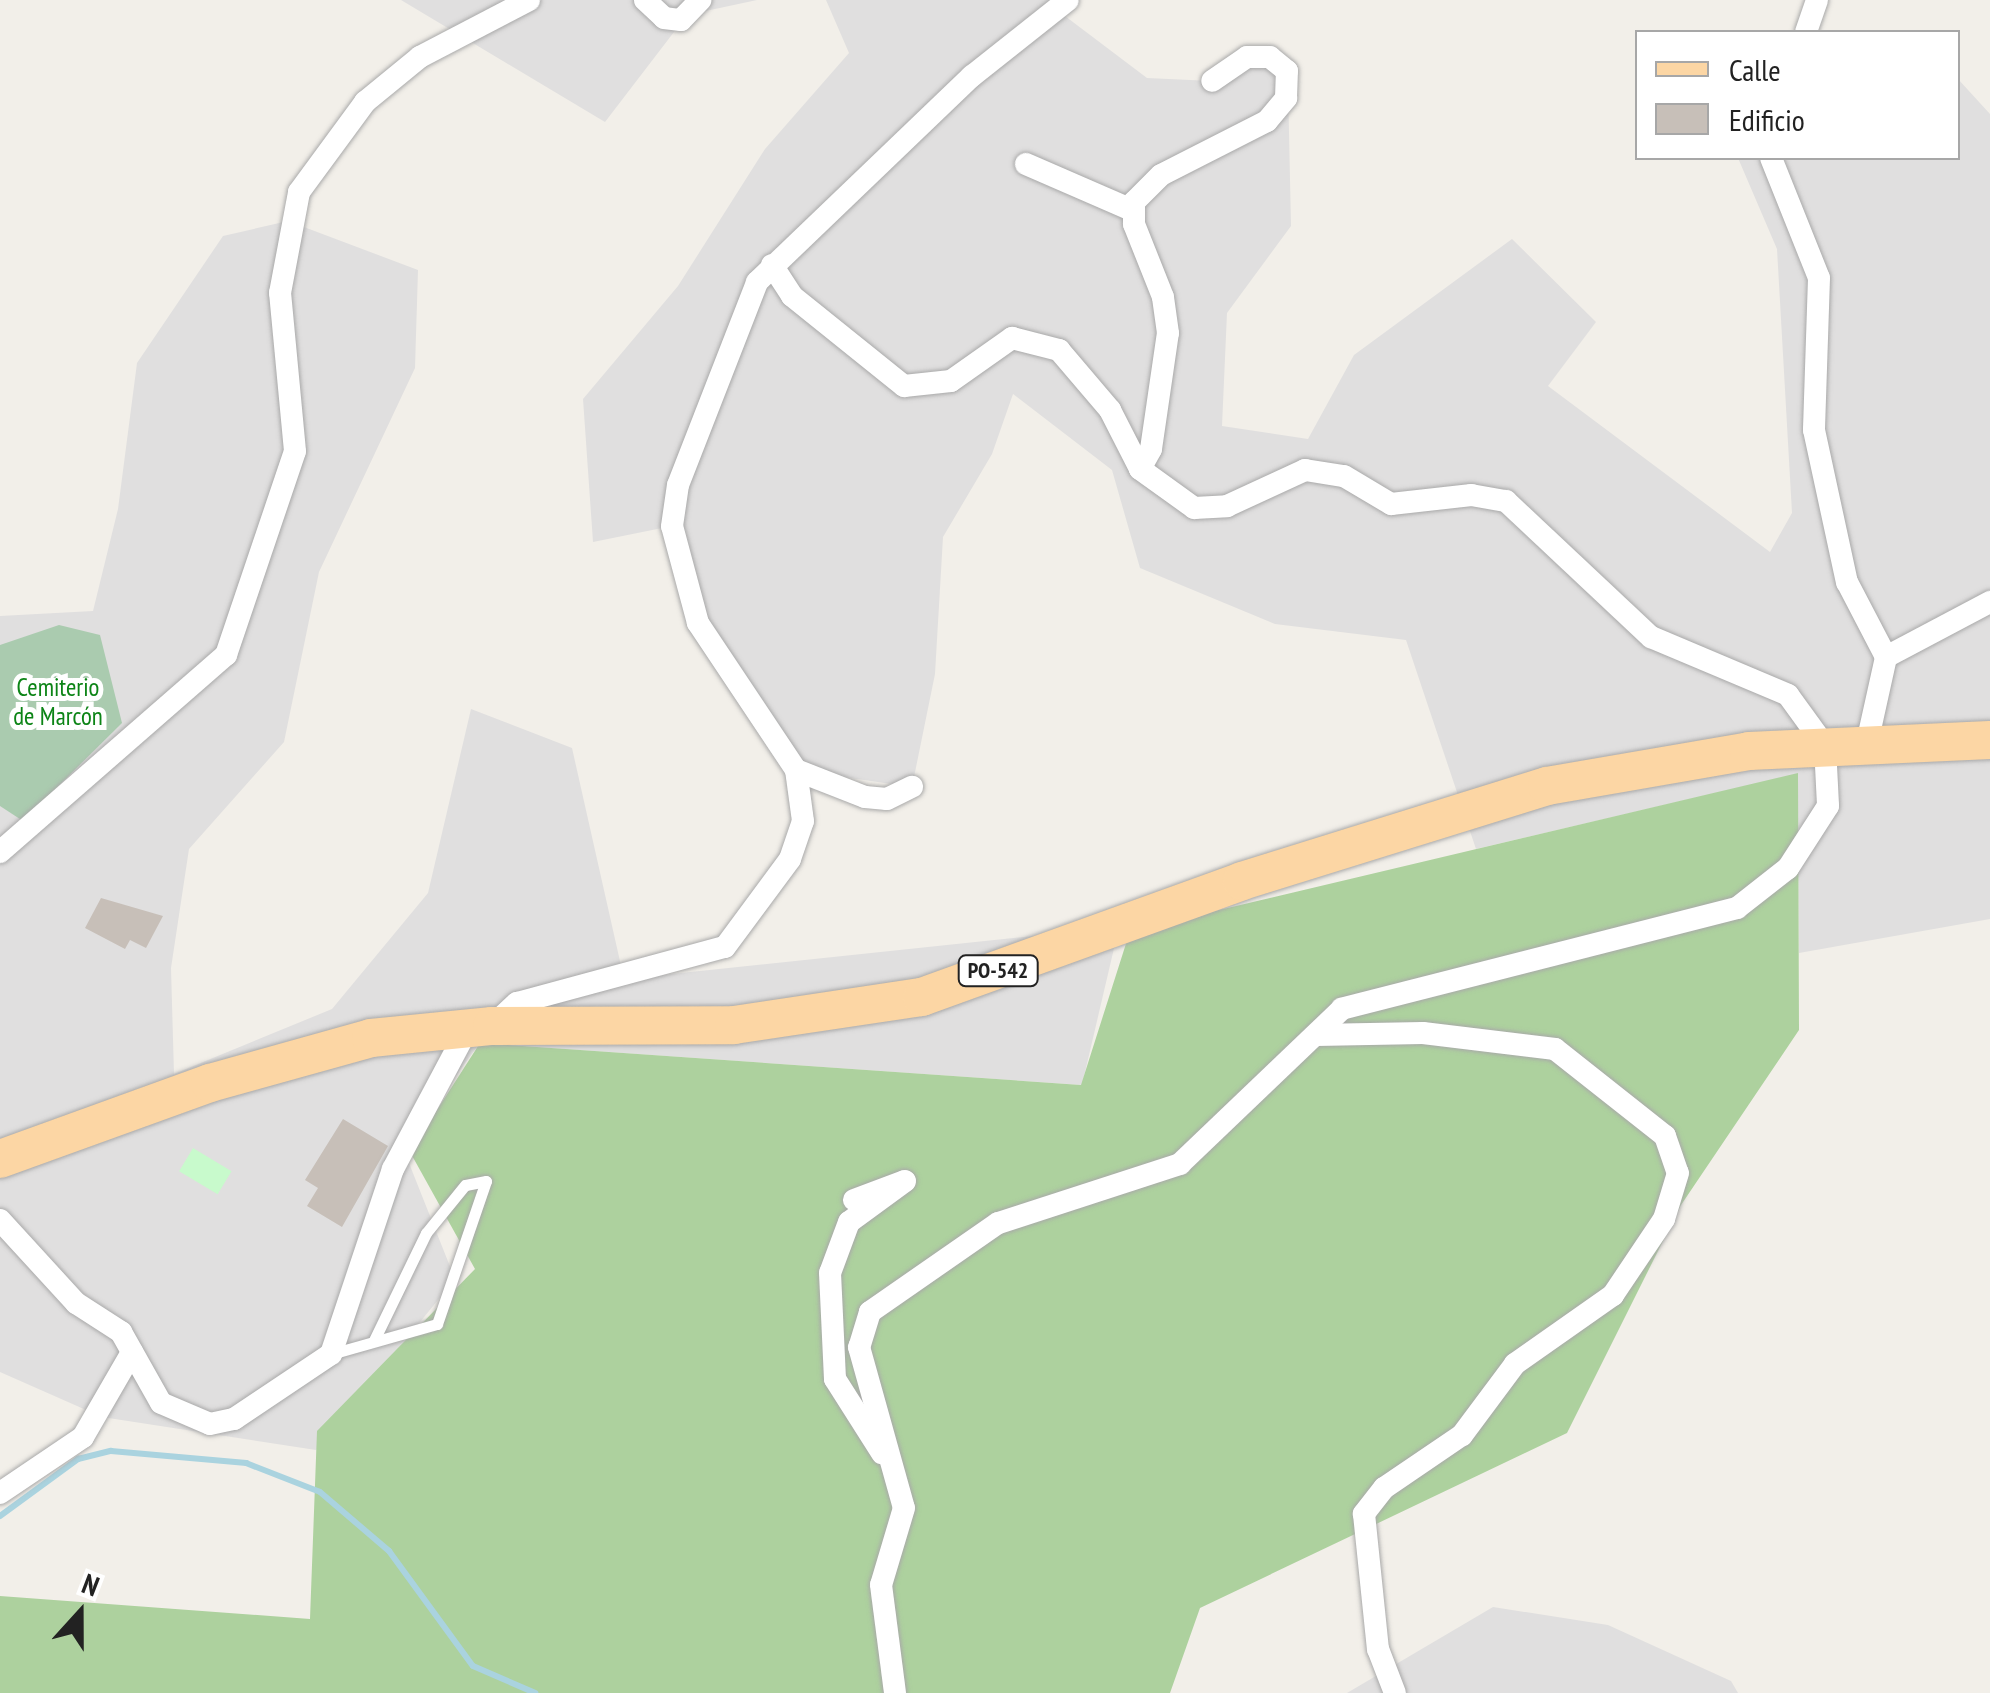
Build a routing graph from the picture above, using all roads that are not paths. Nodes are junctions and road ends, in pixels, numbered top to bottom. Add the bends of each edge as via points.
1 (530, 0) edge
2 (646, 0) edge
3 (700, 0) edge
4 (1068, 0) edge
5 (1818, 0) edge
6 (1807, 30) edge
7 (1212, 81) dead end
8 (1772, 160) edge
9 (1026, 164) dead end
10 (1132, 210) junction
11 (772, 264) junction
12 (1140, 469) junction
13 (1990, 602) edge
14 (1886, 657) junction
15 (1990, 740) edge
16 (1867, 743) junction
17 (1826, 746) junction
18 (796, 770) junction
19 (912, 787) dead end
20 (0, 852) edge
21 (480, 1027) junction
22 (1316, 1035) junction
23 (0, 1160) edge
24 (854, 1200) dead end
25 (0, 1220) edge
26 (374, 1340) junction
27 (132, 1352) junction
28 (331, 1354) junction
29 (889, 1460) junction
30 (0, 1493) edge
31 (896, 1693) edge
32 (1396, 1693) edge

1 - 20 street via 420,57 365,102 299,192 280,293 296,451 226,655
2 - 3 street via 664,18 681,20
4 - 11 street via 972,76
5 - 6 street
7 - 10 street via 1247,57 1270,57 1288,71 1286,98 1267,120 1146,185
8 - 14 street via 1820,278 1814,430 1847,582 1853,606
9 - 10 street
10 - 12 street via 1168,332 1151,449
11 - 12 street via 792,296 904,386 952,381 1012,338 1041,340 1082,373
11 - 18 street via 752,294 678,485 672,526 712,651 781,738
12 - 17 street via 1177,500 1212,509 1306,470 1344,476 1392,504 1470,495 1506,501 1639,628 1700,662 1788,695
13 - 14 street
14 - 16 street
15 - 16 main road, PO-542
16 - 17 main road, PO-542
17 - 21 main road, PO-542 via 1547,786 1242,881 922,997 734,1025
17 - 22 street via 1828,806 1788,868 1737,908 1342,1009
18 - 19 street via 865,797 887,799
18 - 21 street via 800,839 725,947 517,1003
21 - 23 main road, PO-542 via 371,1038 282,1060
21 - 28 street via 393,1169
22 - 29 street via 1180,1164 998,1223 870,1312 859,1347
22 - 32 street via 1423,1033 1555,1049 1665,1136 1678,1173 1664,1219 1613,1294 1515,1364 1462,1434 1384,1488 1364,1514 1378,1649
24 - 29 street via 905,1181 849,1222 830,1273 835,1380
25 - 27 street via 76,1302 121,1332
26 - 26 lane via 417,1336 446,1312 486,1181 465,1185 426,1233
26 - 28 lane
27 - 28 street via 161,1403 210,1424 234,1419
27 - 30 street via 83,1437
29 - 31 street via 904,1508 881,1585

